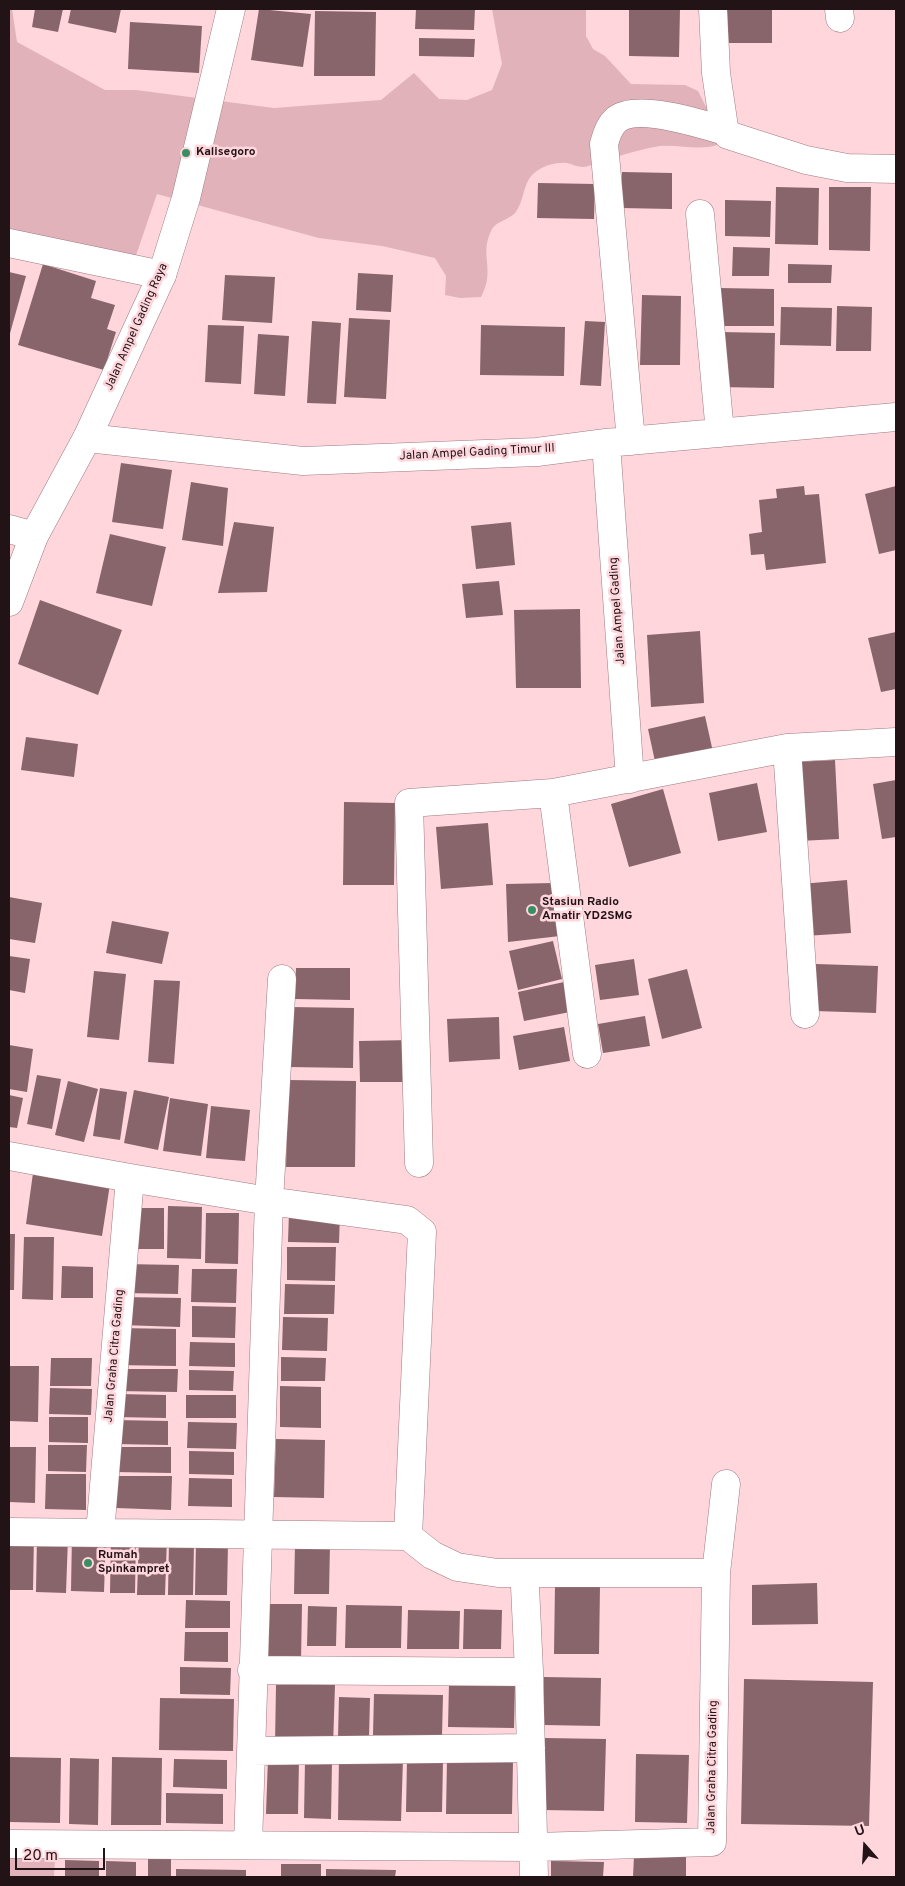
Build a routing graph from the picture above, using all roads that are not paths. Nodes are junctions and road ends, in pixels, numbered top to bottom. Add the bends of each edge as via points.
1 (231, 9) edge
2 (713, 9) edge
3 (725, 131) junction
4 (896, 170) edge
5 (700, 214) dead end
6 (9, 243) edge
7 (162, 275) junction
8 (896, 417) edge
9 (720, 432) junction
10 (87, 438) junction
11 (618, 442) junction
12 (21, 533) edge
13 (9, 602) edge
14 (896, 742) edge
15 (787, 748) junction
16 (630, 779) junction
17 (553, 793) junction
18 (282, 979) dead end
19 (806, 1014) dead end
20 (587, 1054) dead end
21 (9, 1156) edge
22 (419, 1163) dead end
23 (130, 1178) junction
24 (269, 1200) junction
25 (726, 1484) dead end
26 (9, 1532) edge
27 (100, 1533) junction
28 (259, 1534) junction
29 (408, 1536) junction
30 (716, 1573) junction
31 (525, 1586) dead end
32 (252, 1670) junction
33 (530, 1672) junction
34 (532, 1748) junction
35 (252, 1751) junction
36 (9, 1844) edge
37 (248, 1845) junction
38 (534, 1847) junction
39 (534, 1877) edge

1 - 7 street, Jalan Ampel Gading Raya via 186,198
2 - 3 street via 716,74
3 - 4 street, Jalan Ampel Gading via 728,135 806,160 847,168
3 - 11 street, Jalan Ampel Gading via 656,115 632,115 611,125 604,144
5 - 9 street
6 - 7 street
7 - 10 street, Jalan Ampel Gading Raya
8 - 9 street, Jalan Ampel Gading Timur III
9 - 11 street, Jalan Ampel Gading Timur III
10 - 11 street, Jalan Ampel Gading Timur III via 303,461 537,452
10 - 12 street, Jalan Ampel Gading Raya
11 - 16 street, Jalan Ampel Gading
12 - 13 street, Jalan Ampel Gading Raya
14 - 15 street
15 - 16 street
15 - 19 street
16 - 17 street
17 - 20 street
17 - 22 street via 409,803
18 - 24 street
21 - 23 street
23 - 24 street
23 - 27 street, Jalan Graha Citra Gading
24 - 28 street
24 - 29 street via 407,1220 422,1232
25 - 30 street
26 - 27 street
27 - 28 street
28 - 29 street
28 - 32 street
29 - 30 street via 432,1555 457,1567 498,1573
30 - 38 street, Jalan Graha Citra Gading via 712,1842
31 - 33 street
32 - 33 street
32 - 35 street
33 - 34 street
34 - 35 street
34 - 38 street
35 - 37 street
36 - 37 street, Jalan Graha Citra Gading
37 - 38 street, Jalan Graha Citra Gading
38 - 39 street

